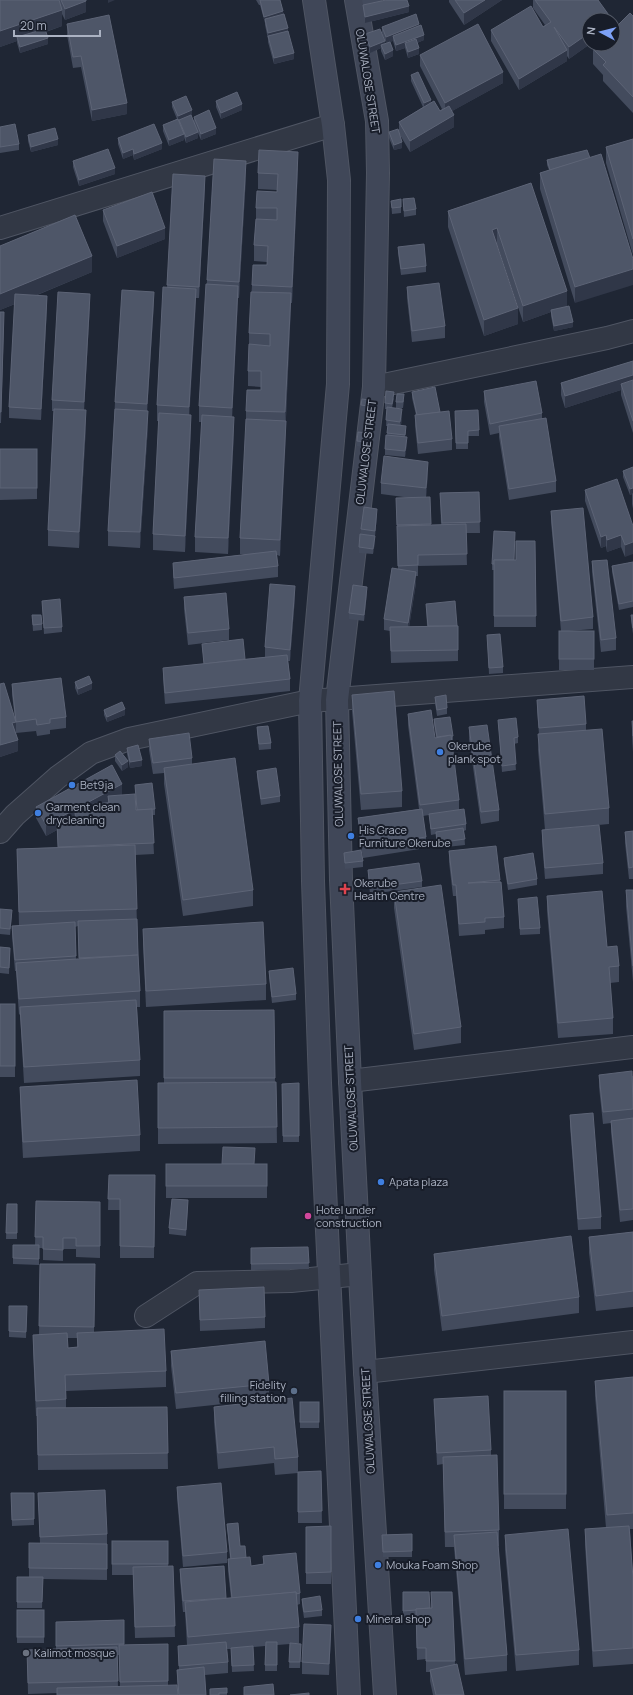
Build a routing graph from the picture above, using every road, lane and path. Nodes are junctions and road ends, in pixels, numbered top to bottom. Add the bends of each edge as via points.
1 (314, 0) edge
2 (356, 0) edge
3 (334, 125) junction
4 (0, 228) edge
5 (633, 331) edge
6 (374, 387) junction
7 (633, 677) edge
8 (337, 700) junction
9 (310, 701) junction
10 (0, 832) edge
11 (633, 1046) edge
12 (350, 1081) junction
13 (360, 1274) junction
14 (329, 1276) junction
15 (146, 1316) dead end
16 (633, 1342) edge
17 (365, 1372) junction
18 (350, 1695) edge
19 (385, 1695) edge

1 - 3 street
2 - 6 street, OLUWALOSE STREET via 377,121
3 - 4 street
3 - 9 street via 339,180 338,384
5 - 6 street
6 - 8 street, OLUWALOSE STREET
7 - 8 street
8 - 9 street
8 - 12 street, OLUWALOSE STREET via 341,880
9 - 10 street via 129,739 91,753 14,815
9 - 14 street via 316,966
11 - 12 street
12 - 13 street, OLUWALOSE STREET
13 - 14 street
13 - 17 street, OLUWALOSE STREET
14 - 15 street via 291,1281 197,1283
14 - 18 street
16 - 17 street
17 - 19 street, OLUWALOSE STREET

